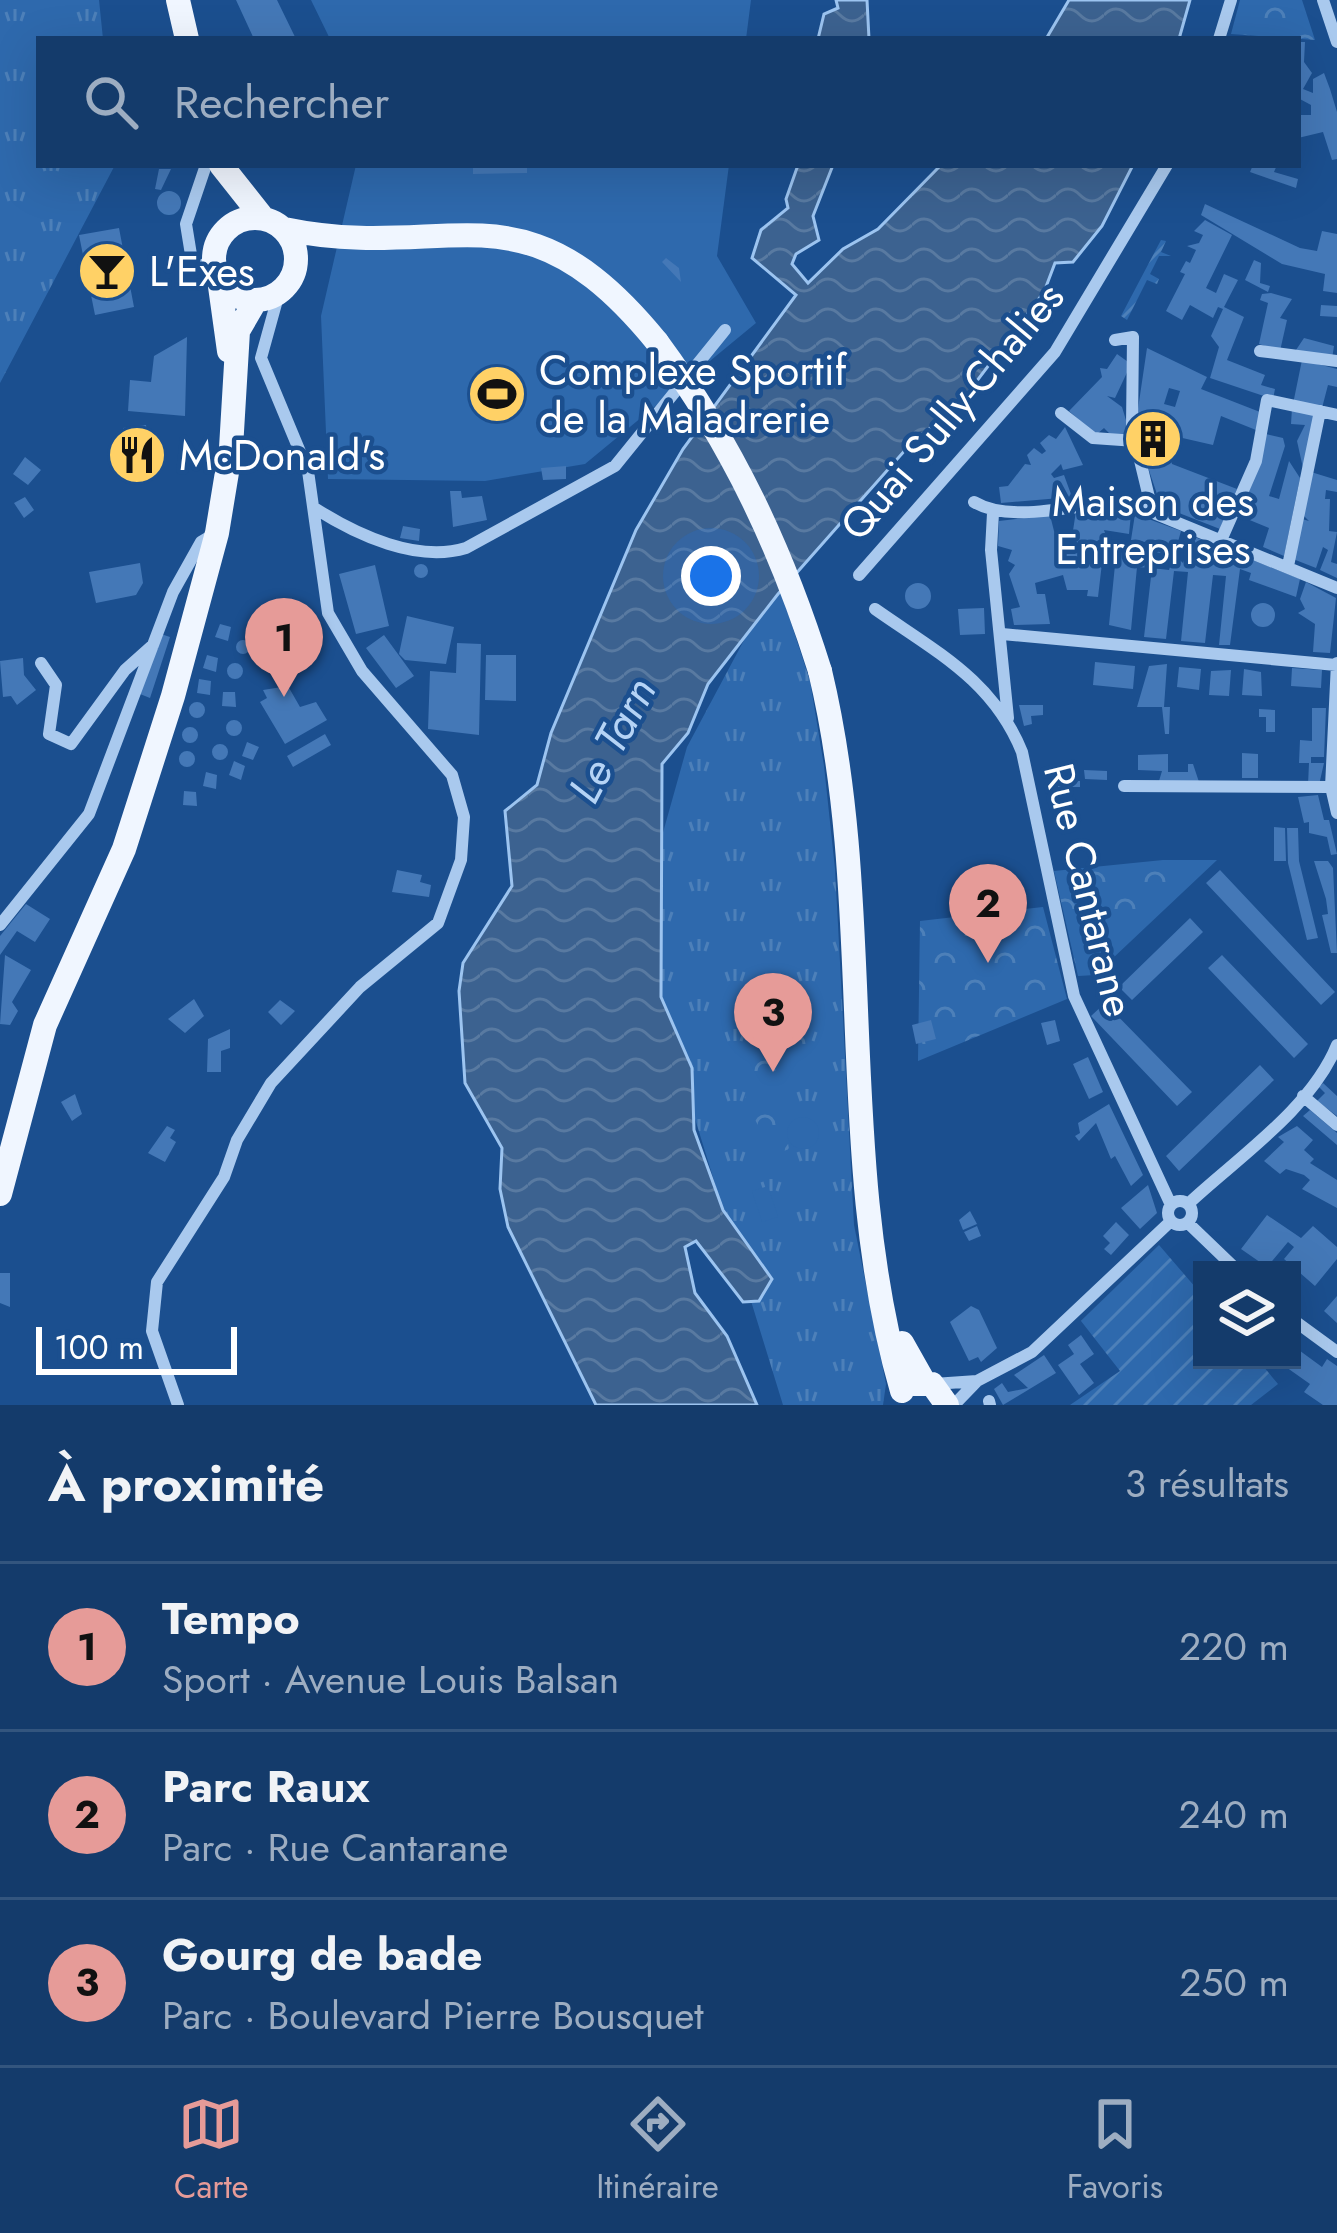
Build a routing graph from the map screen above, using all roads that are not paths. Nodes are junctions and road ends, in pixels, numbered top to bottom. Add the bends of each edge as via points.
1 (178, 0) edge
2 (189, 0) edge
3 (1231, 0) edge
4 (1322, 0) edge
5 (189, 36) edge
6 (190, 36) edge
7 (1221, 36) edge
8 (1337, 42) edge
9 (205, 168) edge
10 (221, 168) edge
11 (223, 168) edge
12 (1166, 168) edge
13 (274, 224) junction
14 (231, 225) junction
15 (364, 237) junction
16 (295, 268) junction
17 (216, 270) junction
18 (267, 304) junction
19 (725, 330) dead end
20 (1115, 340) dead end
21 (1260, 351) dead end
22 (1337, 361) edge
23 (234, 383) junction
24 (1320, 412) junction
25 (1060, 413) dead end
26 (1337, 415) edge
27 (1136, 441) junction
28 (974, 502) dead end
29 (316, 509) junction
30 (1152, 510) junction
31 (993, 513) junction
32 (217, 533) junction
33 (1222, 538) junction
34 (1288, 566) junction
35 (859, 575) dead end
36 (1337, 588) edge
37 (875, 609) dead end
38 (1002, 634) junction
39 (154, 645) junction
40 (41, 663) dead end
41 (1337, 664) edge
42 (1008, 718) junction
43 (1124, 786) dead end
44 (1331, 787) junction
45 (1337, 813) edge
46 (0, 925) edge
47 (1337, 1046) edge
48 (1303, 1096) junction
49 (1337, 1125) edge
50 (0, 1194) edge
51 (1188, 1204) junction
52 (1171, 1205) junction
53 (1171, 1221) junction
54 (1188, 1222) junction
55 (1228, 1261) edge
56 (1301, 1326) edge
57 (1337, 1352) edge
58 (977, 1381) junction
59 (914, 1390) edge
60 (178, 1405) edge
61 (951, 1405) edge

1 - 5 main road
2 - 6 main road
3 - 7 street
4 - 8 street
9 - 17 street via 187,224 193,267
10 - 14 main road
11 - 13 main road
12 - 35 street, Quai Sully-Chalies via 1055,352
13 - 14 main road
13 - 15 main road
13 - 16 main road via 292,241
14 - 17 main road via 221,235
15 - 16 main road
15 - 59 main road, bridge via 485,233 542,247 594,276 658,342 750,487 780,553 834,730 864,1170 879,1278
16 - 18 main road
17 - 18 main road via 235,295
17 - 23 main road
18 - 23 main road via 238,331
18 - 29 street via 261,358
19 - 29 street via 615,466 466,548 446,554 359,536
20 - 27 street via 1133,337
21 - 22 street
23 - 32 main road
24 - 26 street
24 - 33 street via 1267,400 1256,461
24 - 34 street
25 - 27 street via 1093,438
27 - 30 street
28 - 31 street
29 - 60 street via 328,613 362,671 452,775 464,817 461,860 438,923 360,987 272,1083 157,1282 152,1330
30 - 31 street via 1101,500
30 - 33 street
31 - 38 street, Rue Cantarane
32 - 39 street via 189,560
32 - 50 main road via 136,816 45,1025
33 - 34 street
34 - 36 street
37 - 42 street, Rue Cantarane via 982,683
38 - 41 street
38 - 42 street, Rue Cantarane
39 - 40 street via 125,670 71,744 49,734 56,685
39 - 46 street via 89,814
41 - 44 street
42 - 52 street, Rue Cantarane via 1074,996
43 - 44 street
44 - 45 street
47 - 48 street
48 - 49 street
48 - 51 street
51 - 52 street
51 - 54 street
52 - 53 street
53 - 54 street
53 - 58 street via 1032,1352
54 - 55 street
56 - 57 street
58 - 59 street
58 - 61 street
59 - 61 main road

